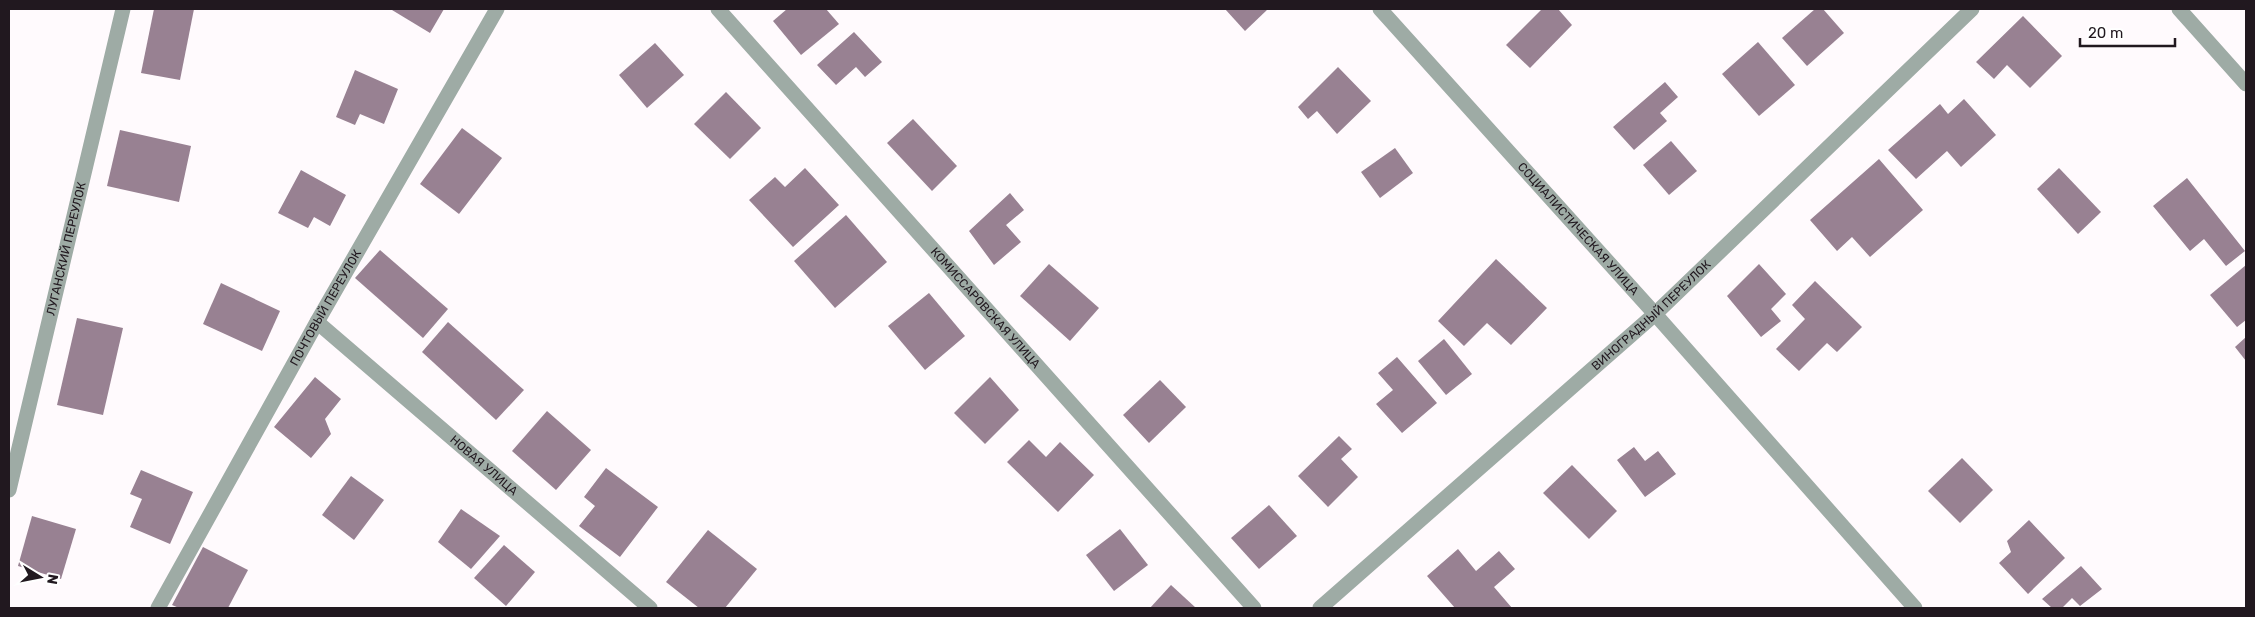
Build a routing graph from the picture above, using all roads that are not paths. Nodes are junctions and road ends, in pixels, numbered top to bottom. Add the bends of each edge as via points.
1 (123, 9) edge
2 (497, 9) edge
3 (718, 9) edge
4 (1380, 9) edge
5 (1972, 9) edge
6 (2179, 9) edge
7 (2246, 84) edge
8 (1655, 314) junction
9 (317, 322) junction
10 (9, 490) edge
11 (158, 608) edge
12 (650, 608) edge
13 (1254, 608) edge
14 (1320, 608) edge
15 (1915, 608) edge

1 - 10 street, ЛУГАНСКИЙ ПЕРЕУЛОК
2 - 9 street, ПОЧТОВЫЙ ПЕРЕУЛОК
3 - 13 street, КОМИССАРОВСКАЯ УЛИЦА
4 - 8 street, СОЦИАЛИСТИЧЕСКАЯ УЛИЦА
5 - 8 street, ВИНОГРАДНЫЙ ПЕРЕУЛОК
6 - 7 street
8 - 14 street, ВИНОГРАДНЫЙ ПЕРЕУЛОК
8 - 15 street, СОЦИАЛИСТИЧЕСКАЯ УЛИЦА
9 - 11 street, ПОЧТОВЫЙ ПЕРЕУЛОК
9 - 12 street, НОВАЯ УЛИЦА

